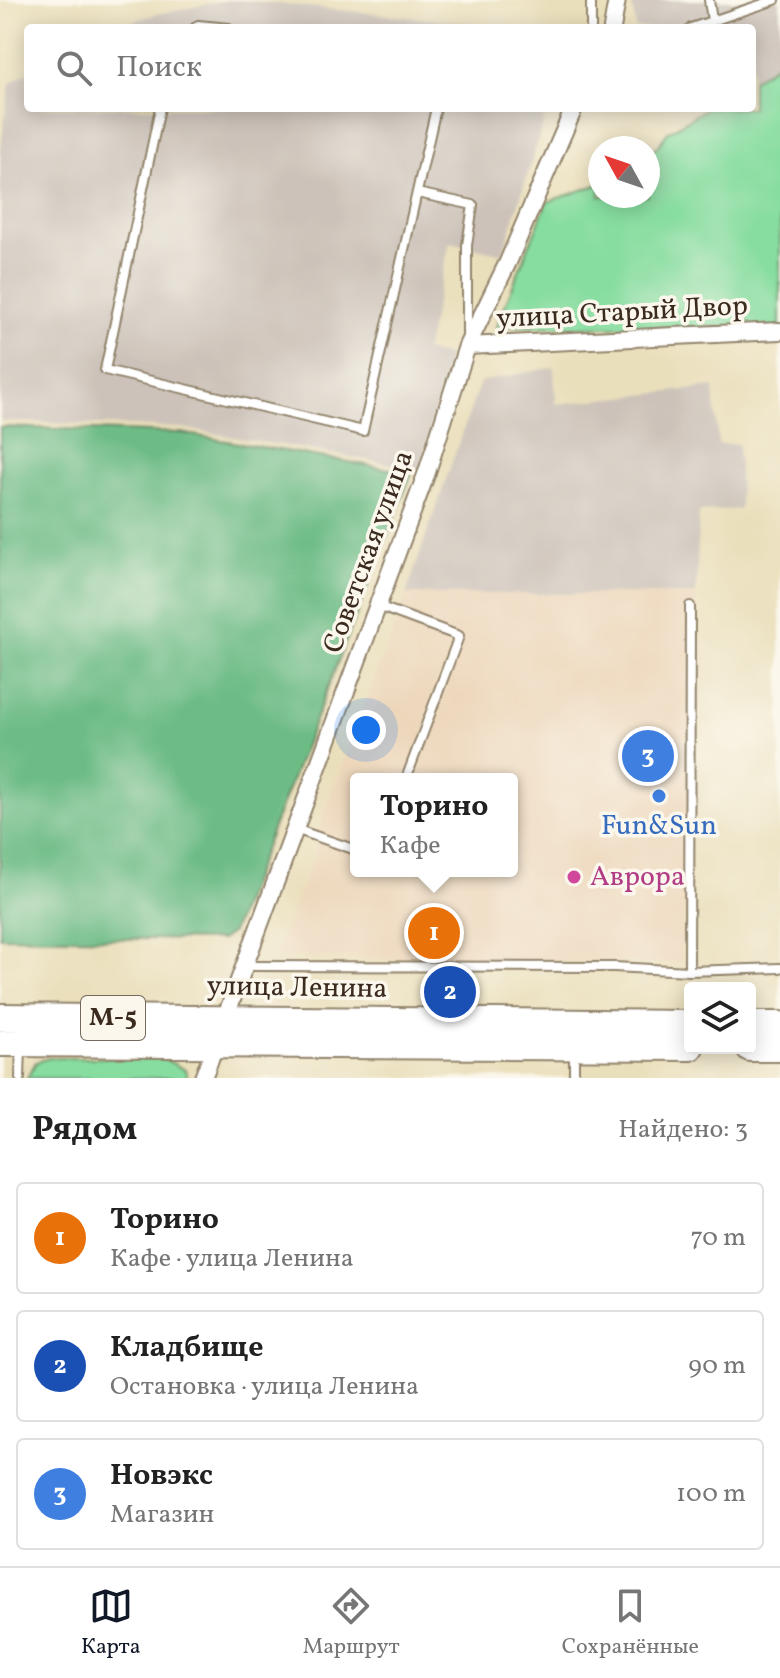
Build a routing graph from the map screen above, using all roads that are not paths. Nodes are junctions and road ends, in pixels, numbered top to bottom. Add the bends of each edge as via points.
1 (591, 0) edge
2 (617, 0) edge
3 (709, 0) edge
4 (775, 0) edge
5 (712, 21) junction
6 (591, 24) edge
7 (613, 24) edge
8 (703, 24) edge
9 (159, 112) edge
10 (435, 112) edge
11 (572, 112) edge
12 (417, 193) junction
13 (780, 331) edge
14 (467, 346) junction
15 (378, 606) junction
16 (690, 606) dead end
17 (408, 773) edge
18 (295, 829) junction
19 (350, 848) edge
20 (246, 966) junction
21 (780, 968) edge
22 (689, 971) junction
23 (0, 1017) edge
24 (684, 1024) edge
25 (756, 1025) edge
26 (780, 1025) edge
27 (221, 1032) junction
28 (10, 1043) edge
29 (573, 1047) junction
30 (684, 1047) edge
31 (756, 1048) edge
32 (780, 1048) edge
33 (20, 1078) edge
34 (203, 1078) edge
35 (574, 1078) edge

1 - 6 lane
2 - 7 street
3 - 5 lane
4 - 5 lane
5 - 8 lane
9 - 12 lane via 105,370 363,431
10 - 12 lane
11 - 14 street, Советская улица
12 - 14 lane via 473,205 467,245
13 - 14 street, улица Старый Двор
14 - 15 street, Советская улица
15 - 17 lane via 459,636
15 - 18 street, Советская улица
16 - 22 lane
18 - 19 lane
18 - 20 street, Советская улица
20 - 22 lane
20 - 27 street, Советская улица
21 - 22 lane
23 - 27 main road, улица Ленина / М-5
24 - 27 main road, улица Ленина / М-5
25 - 26 main road
27 - 28 main road, улица Ленина / М-5
27 - 29 main road, улица Ленина / М-5
27 - 34 street, Советская улица
28 - 33 lane
29 - 30 main road, улица Ленина / М-5
29 - 35 lane
31 - 32 main road

